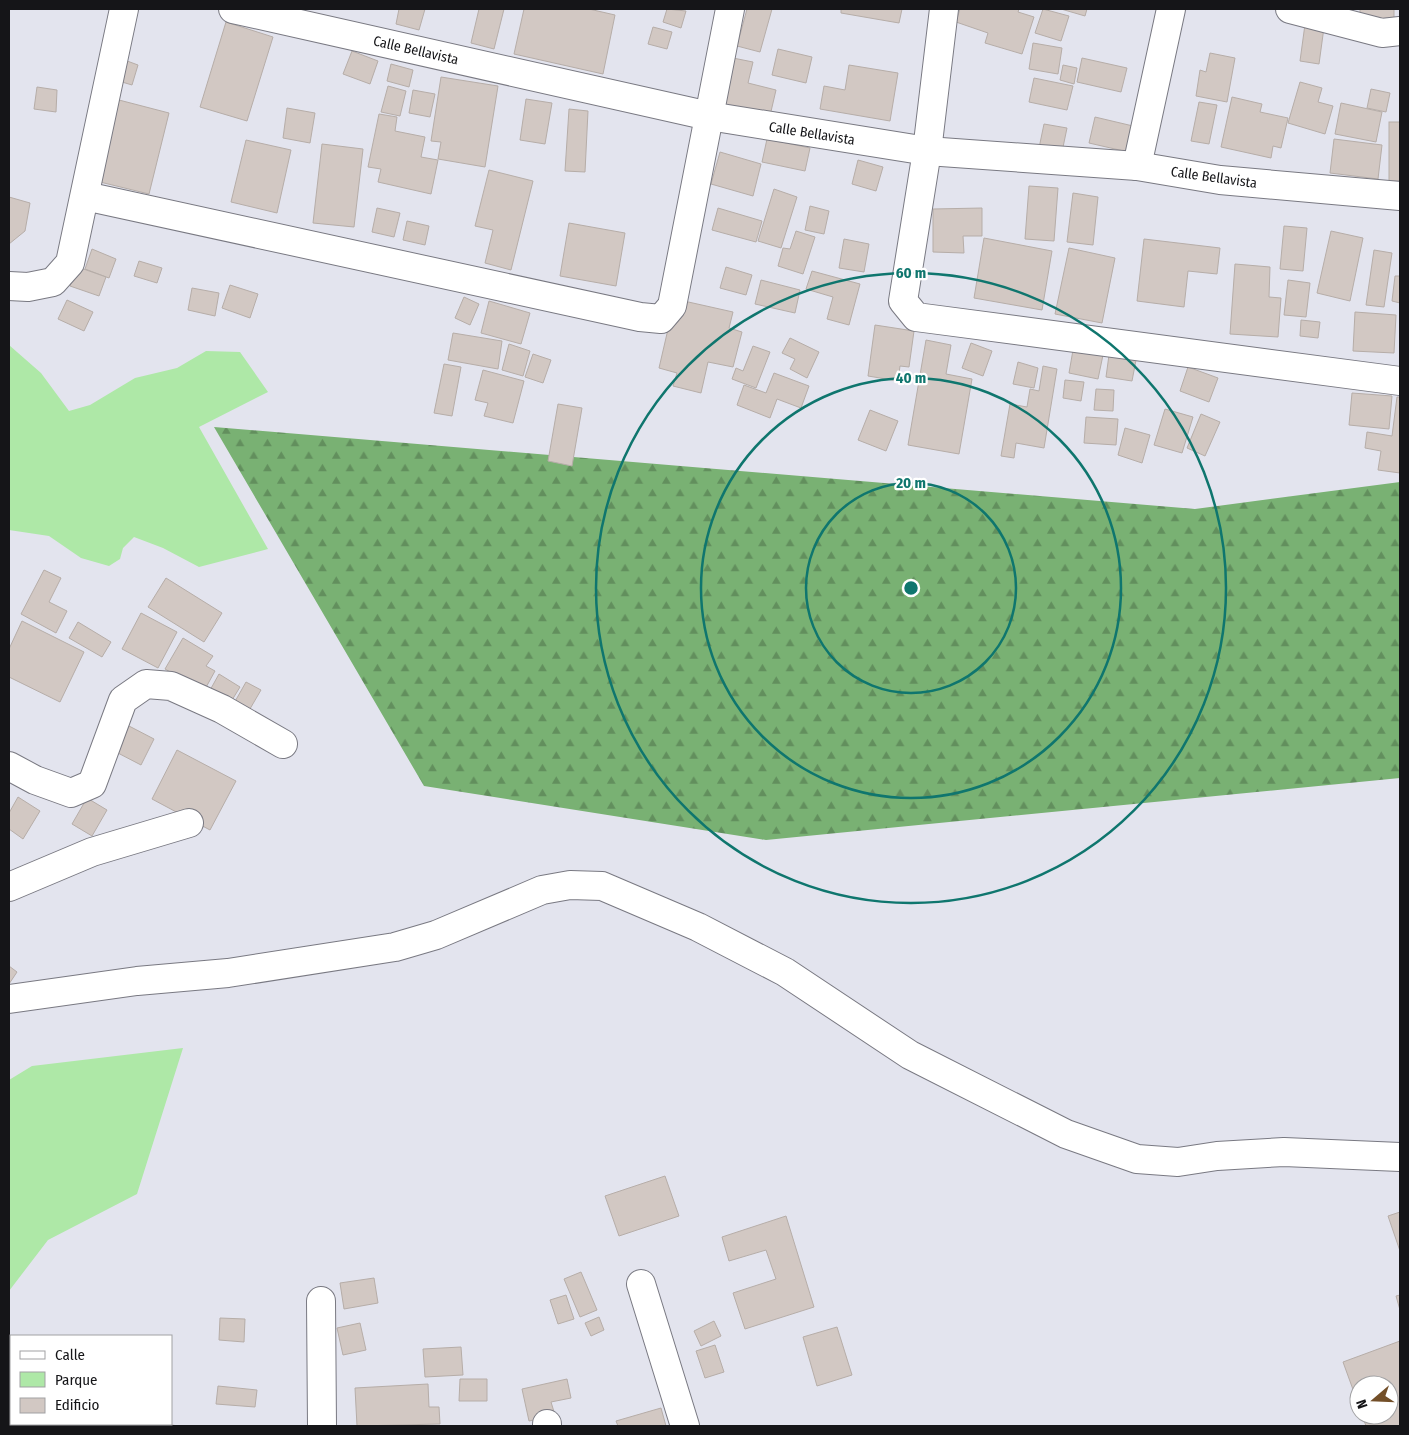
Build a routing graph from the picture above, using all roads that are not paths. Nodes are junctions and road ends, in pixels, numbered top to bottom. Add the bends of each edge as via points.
1 (124, 9) edge
2 (233, 9) edge
3 (730, 9) edge
4 (944, 9) edge
5 (1171, 9) edge
6 (1290, 9) edge
7 (1400, 31) edge
8 (709, 116) junction
9 (927, 150) junction
10 (1137, 166) junction
11 (85, 196) junction
12 (1400, 196) edge
13 (9, 286) edge
14 (1400, 381) edge
15 (283, 744) dead end
16 (9, 766) edge
17 (189, 823) dead end
18 (9, 887) edge
19 (9, 999) edge
20 (1400, 1157) edge
21 (641, 1284) dead end
22 (321, 1301) dead end
23 (322, 1426) edge
24 (685, 1426) edge

1 - 11 street
2 - 8 street, Calle Bellavista
3 - 8 street
4 - 9 street
5 - 10 street
6 - 7 street via 1382,34
8 - 9 street, Calle Bellavista
8 - 11 street via 672,306 661,320
9 - 10 street, Calle Bellavista
9 - 14 street via 903,301 916,317
10 - 12 street, Calle Bellavista via 1220,180
11 - 13 street via 70,263 52,282 28,287
15 - 16 street via 222,708 171,686 146,684 123,700 92,784 71,793
17 - 18 street via 92,852
19 - 20 street via 137,980 228,973 395,947 436,935 542,890 570,885 602,886 698,927 786,972 910,1055 1066,1134 1137,1159 1178,1162 1284,1152
21 - 24 street
22 - 23 street

